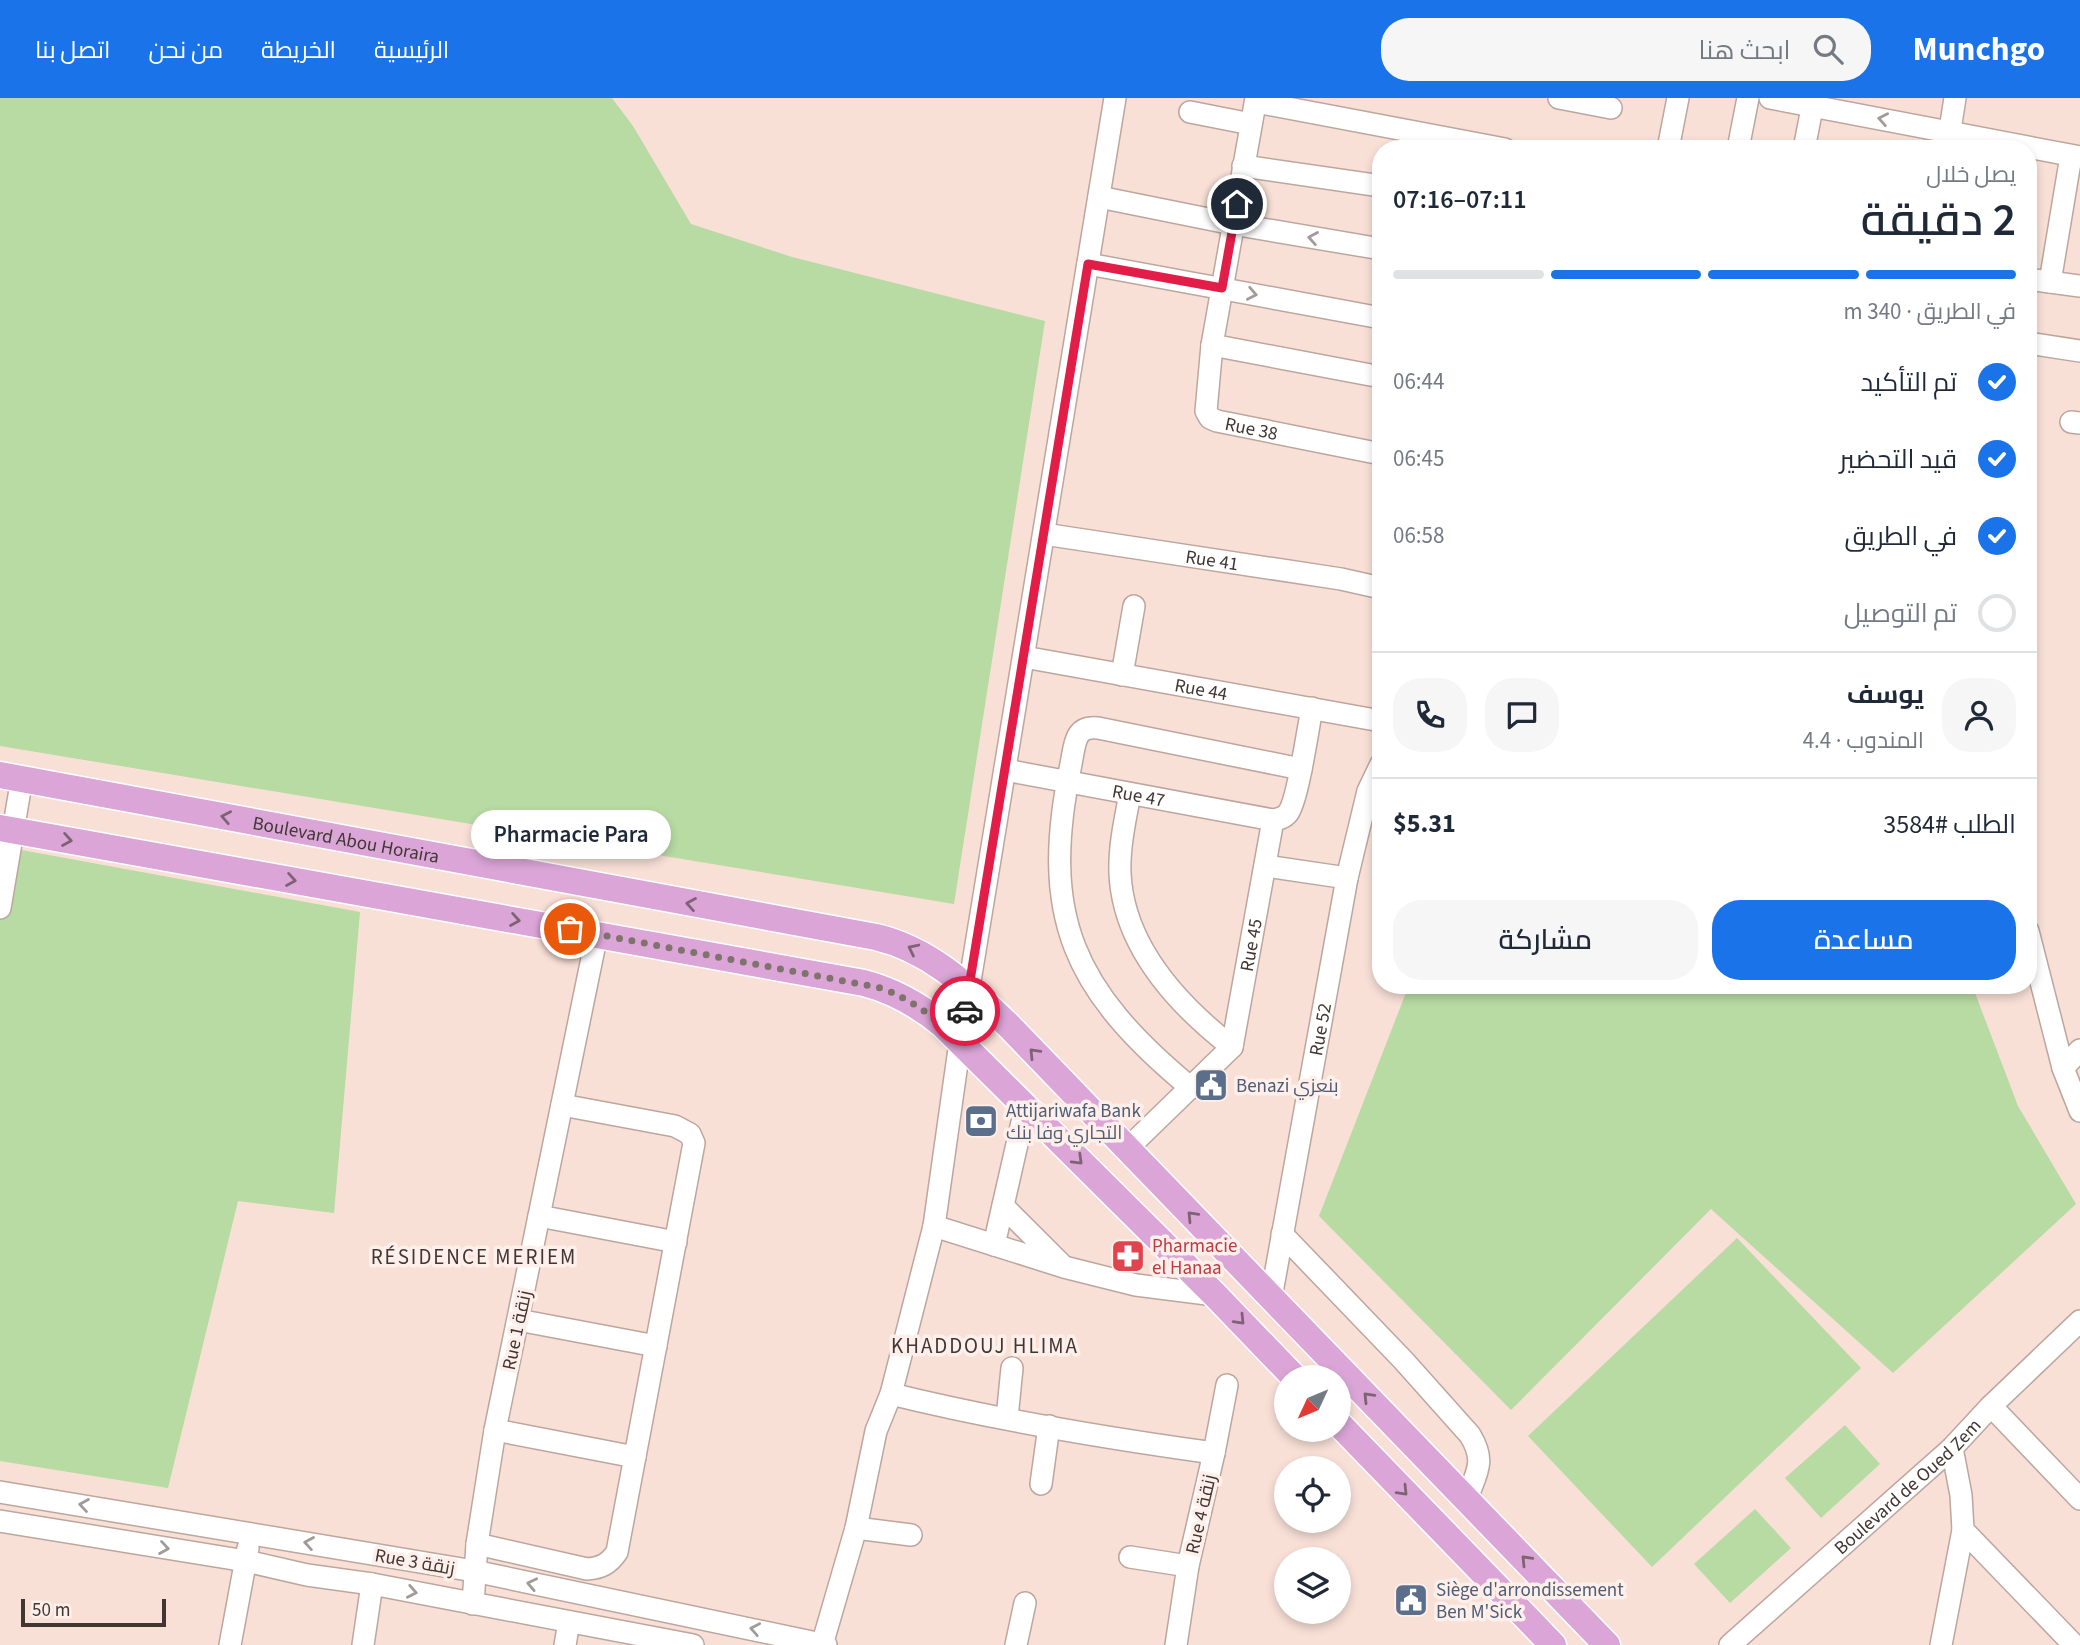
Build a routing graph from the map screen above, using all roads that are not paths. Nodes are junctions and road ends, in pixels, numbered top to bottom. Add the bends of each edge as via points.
1 (1115, 98) edge
2 (1559, 98) edge
3 (1678, 98) edge
4 (1748, 98) edge
5 (1770, 98) edge
6 (1955, 98) edge
7 (1256, 100) edge
8 (1813, 102) edge
9 (1611, 108) dead end
10 (1190, 111) edge
11 (1251, 124) junction
12 (1458, 140) edge
13 (1670, 140) edge
14 (1740, 140) edge
15 (1806, 140) edge
16 (1945, 140) edge
17 (1948, 140) edge
18 (2037, 150) edge
19 (2076, 156) edge
20 (1243, 166) junction
21 (1372, 185) edge
22 (1099, 197) junction
23 (2071, 223) edge
24 (1233, 224) junction
25 (1372, 247) edge
26 (1088, 264) junction
27 (2037, 280) edge
28 (2050, 282) junction
29 (2080, 286) edge
30 (1222, 288) junction
31 (1372, 316) edge
32 (2037, 344) edge
33 (1212, 345) junction
34 (2080, 351) edge
35 (1372, 375) edge
36 (1372, 452) edge
37 (1044, 534) junction
38 (1372, 586) edge
39 (1134, 606) dead end
40 (1024, 657) junction
41 (1122, 675) junction
42 (1312, 708) junction
43 (1372, 719) edge
44 (1301, 769) junction
45 (1005, 771) junction
46 (11, 777) edge
47 (1067, 782) junction
48 (1372, 783) edge
49 (1130, 794) junction
50 (1273, 820) junction
51 (7, 829) edge
52 (1265, 866) junction
53 (1347, 878) junction
54 (0, 908) edge
55 (597, 934) junction
56 (2037, 966) edge
57 (969, 988) junction
58 (960, 1042) junction
59 (1232, 1047) junction
60 (2080, 1050) edge
61 (2063, 1068) junction
62 (1191, 1088) junction
63 (562, 1105) junction
64 (1025, 1109) junction
65 (2080, 1111) edge
66 (1127, 1149) junction
67 (1003, 1206) junction
68 (539, 1216) junction
69 (934, 1226) junction
70 (1282, 1234) junction
71 (676, 1242) junction
72 (994, 1245) junction
73 (1064, 1267) junction
74 (1216, 1295) junction
75 (1271, 1298) junction
76 (518, 1320) junction
77 (2079, 1323) edge
78 (656, 1346) junction
79 (1283, 1365) edge
80 (1012, 1368) dead end
81 (1227, 1385) dead end
82 (891, 1394) junction
83 (1991, 1406) junction
84 (1007, 1419) junction
85 (1049, 1426) junction
86 (495, 1430) junction
87 (1351, 1437) edge
88 (1952, 1448) junction
89 (1214, 1453) junction
90 (635, 1457) junction
91 (1041, 1484) dead end
92 (0, 1492) edge
93 (1467, 1497) junction
94 (2080, 1499) edge
95 (0, 1521) edge
96 (856, 1528) junction
97 (1963, 1530) junction
98 (250, 1532) junction
99 (911, 1535) dead end
100 (477, 1544) junction
101 (1130, 1557) dead end
102 (246, 1561) junction
103 (1188, 1566) junction
104 (474, 1571) junction
105 (372, 1584) junction
106 (1025, 1603) dead end
107 (473, 1604) junction
108 (569, 1622) junction
109 (1549, 1643) edge
110 (823, 1644) edge
111 (230, 1645) edge
112 (363, 1645) edge
113 (565, 1645) edge
114 (689, 1645) edge
115 (1016, 1645) edge
116 (1176, 1645) edge
117 (1607, 1645) edge
118 (1730, 1645) edge
119 (1941, 1645) edge
120 (2074, 1645) edge

1 - 22 street
2 - 9 street
3 - 13 street
4 - 14 street
5 - 8 street
6 - 17 street
7 - 11 street, Rue 38
7 - 12 street
8 - 15 street
16 -> 8 street
10 - 11 street
11 - 20 street, Rue 38
18 - 19 street
19 - 23 street
20 - 21 street
20 - 24 street, Rue 38
22 - 24 street
22 - 26 street
23 - 28 street
25 -> 24 street
24 - 30 street, Rue 38
26 - 30 street
26 - 37 street
27 - 28 street
28 - 29 street
30 -> 31 street
30 - 33 street, Rue 38
32 - 34 street
33 - 35 street
33 - 36 street, Rue 38 via 1205,403 1210,418
37 - 38 street, Rue 41
37 - 40 street
39 - 41 street
40 - 41 street, Rue 44
40 - 45 street
41 - 42 street, Rue 44
42 - 43 street, Rue 44
42 - 44 street
44 - 47 street via 1089,727 1076,739
44 - 50 street via 1290,809
45 - 47 street, Rue 47
45 - 57 street
46 - 51 street
57 -> 46 main road, Boulevard Abou Horaira via 928,957 876,937
47 - 49 street, Rue 47
47 - 62 street via 1060,894 1081,962 1121,1024
48 - 53 street, Rue 52
49 - 50 street, Rue 47
49 - 59 street via 1120,862 1129,919 1169,988
50 - 52 street, Rue 45
51 - 54 street
51 -> 55 main road
52 - 53 street
52 - 59 street, Rue 45
53 - 70 street, Rue 52
55 - 58 main road via 881,988 917,1005
55 - 63 street, Rue 1 زنقة
56 - 61 street
57 - 58 street
66 -> 57 main road, Boulevard Abou Horaira
58 - 64 main road
58 - 69 street
59 - 62 street
60 - 61 street
61 - 65 street
62 - 66 street
63 - 68 street, Rue 1 زنقة
63 - 71 street via 675,1126 690,1134 694,1143
64 - 67 street
64 -> 74 main road
75 -> 66 main road, Boulevard Abou Horaira
67 - 72 street
67 - 73 street
68 - 71 street
68 - 76 street, Rue 1 زنقة
69 - 72 street
69 - 82 street
70 - 75 street, Rue 52
70 - 93 street via 1470,1435 1480,1460
71 - 78 street
72 - 73 street
73 - 74 street via 1136,1285
74 -> 79 main road
93 -> 75 main road, Boulevard Abou Horaira
76 - 78 street
76 - 86 street, Rue 1 زنقة
77 - 83 street, Boulevard de Oued Zem
78 - 90 street
80 - 84 street
81 - 89 street, Rue 4 زنقة
82 - 84 street
82 - 96 street via 876,1431
83 - 88 street, Boulevard de Oued Zem
83 - 94 street
84 - 85 street
85 - 89 street
85 - 91 street
86 - 90 street
86 - 100 street, Rue 1 زنقة
87 -> 109 main road
88 - 97 street
88 - 118 street, Boulevard de Oued Zem
89 - 103 street, Rue 4 زنقة
90 - 100 street via 617,1552 599,1568
98 -> 92 street, Rue 3 زنقة
117 -> 93 main road, Boulevard Abou Horaira
95 -> 102 street, Rue 3 زنقة
96 - 99 street
96 - 110 street
97 - 119 street
97 - 120 street
98 - 102 street
104 -> 98 street, Rue 3 زنقة
100 - 104 street, Rue 1 زنقة
101 - 103 street
102 - 105 street, Rue 3 زنقة
102 - 111 street
103 - 116 street, Rue 4 زنقة
104 - 107 street, Rue 1 زنقة
110 -> 104 street, Rue 3 زنقة
105 -> 107 street, Rue 3 زنقة
105 - 112 street
106 - 115 street
107 - 108 street, Rue 3 زنقة
108 - 113 street
108 - 114 street, Rue 3 زنقة

